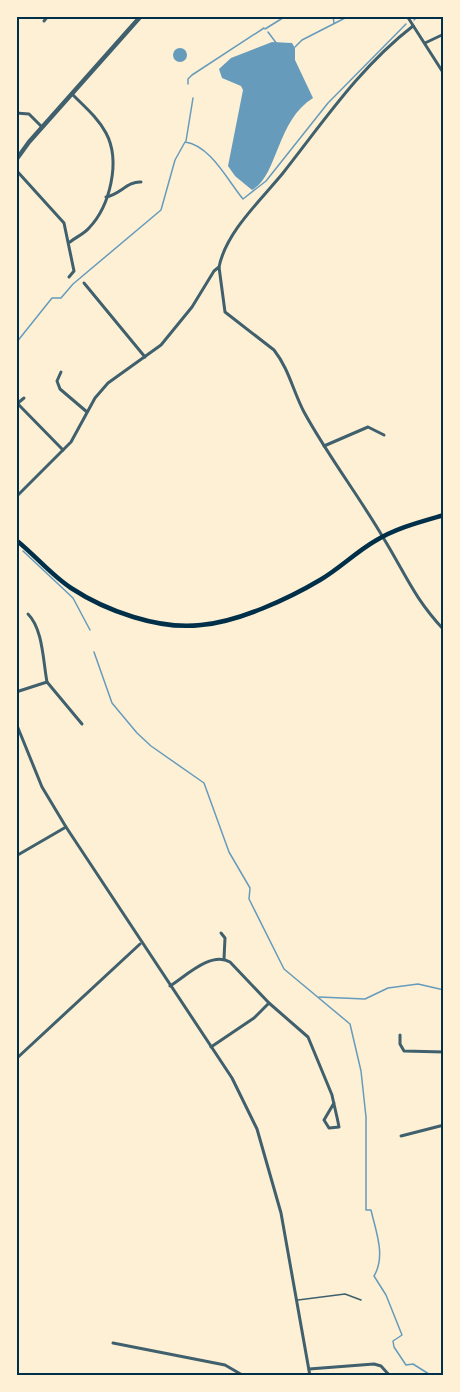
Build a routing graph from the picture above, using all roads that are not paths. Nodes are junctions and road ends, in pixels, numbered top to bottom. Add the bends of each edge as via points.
1 (48, 16) edge
2 (407, 16) edge
3 (138, 17) edge
4 (44, 21) dead end
5 (412, 26) junction
6 (444, 34) edge
7 (424, 43) junction
8 (444, 74) edge
9 (73, 95) junction
10 (16, 113) edge
11 (42, 128) junction
12 (16, 160) edge
13 (16, 170) edge
14 (141, 182) dead end
15 (106, 197) junction
16 (70, 242) junction
17 (219, 267) junction
18 (69, 277) dead end
19 (84, 283) dead end
20 (145, 357) junction
21 (61, 372) dead end
22 (24, 398) dead end
23 (17, 404) edge
24 (87, 412) junction
25 (384, 435) dead end
26 (324, 446) junction
27 (63, 450) junction
28 (16, 497) edge
29 (444, 515) edge
30 (383, 537) junction
31 (16, 540) edge
32 (28, 614) dead end
33 (444, 630) edge
34 (47, 681) junction
35 (16, 692) edge
36 (16, 723) edge
37 (82, 724) dead end
38 (66, 827) junction
39 (16, 856) edge
40 (221, 933) dead end
41 (141, 943) junction
42 (224, 959) junction
43 (170, 986) junction
44 (269, 1003) junction
45 (400, 1035) dead end
46 (211, 1047) junction
47 (444, 1052) edge
48 (16, 1059) edge
49 (334, 1103) junction
50 (444, 1125) edge
51 (401, 1136) dead end
52 (298, 1300) junction
53 (361, 1300) dead end
54 (113, 1343) dead end
55 (309, 1369) junction
56 (244, 1376) edge
57 (310, 1376) edge
58 (390, 1376) edge

1 - 4 street
2 - 5 street
3 - 9 street
5 - 7 street
5 - 17 street via 326,114 236,231
6 - 7 street
7 - 8 street
9 - 11 street
9 - 15 street via 97,119 112,147 111,183
10 - 11 street via 29,114
11 - 12 street
13 - 16 street via 64,223
14 - 15 street
15 - 16 street via 88,229
16 - 18 street via 75,273
17 - 20 street via 174,330
17 - 26 street via 225,312 274,350
19 - 20 street
20 - 24 street via 108,382
21 - 24 street via 57,381 60,389
22 - 23 street
23 - 27 street
24 - 27 street
25 - 26 street via 368,427
26 - 30 street
27 - 28 street
29 - 30 main road
30 - 31 main road via 323,579 294,594 204,625 172,625 95,601 63,582
30 - 33 street via 411,590
32 - 34 street via 34,620
34 - 35 street
34 - 37 street
36 - 38 street via 42,787
38 - 39 street
38 - 41 street
40 - 42 street via 225,938
41 - 43 street
41 - 48 street
42 - 43 street via 209,961
42 - 44 street
43 - 46 street
44 - 46 street
44 - 49 street via 308,1036
45 - 47 street via 404,1051
46 - 52 street via 232,1077 257,1128 281,1213
49 - 49 street via 324,1123 329,1128 339,1126
50 - 51 street
52 - 53 lane via 345,1294
52 - 55 street
54 - 56 street via 225,1365
55 - 57 street
55 - 58 street via 374,1364

